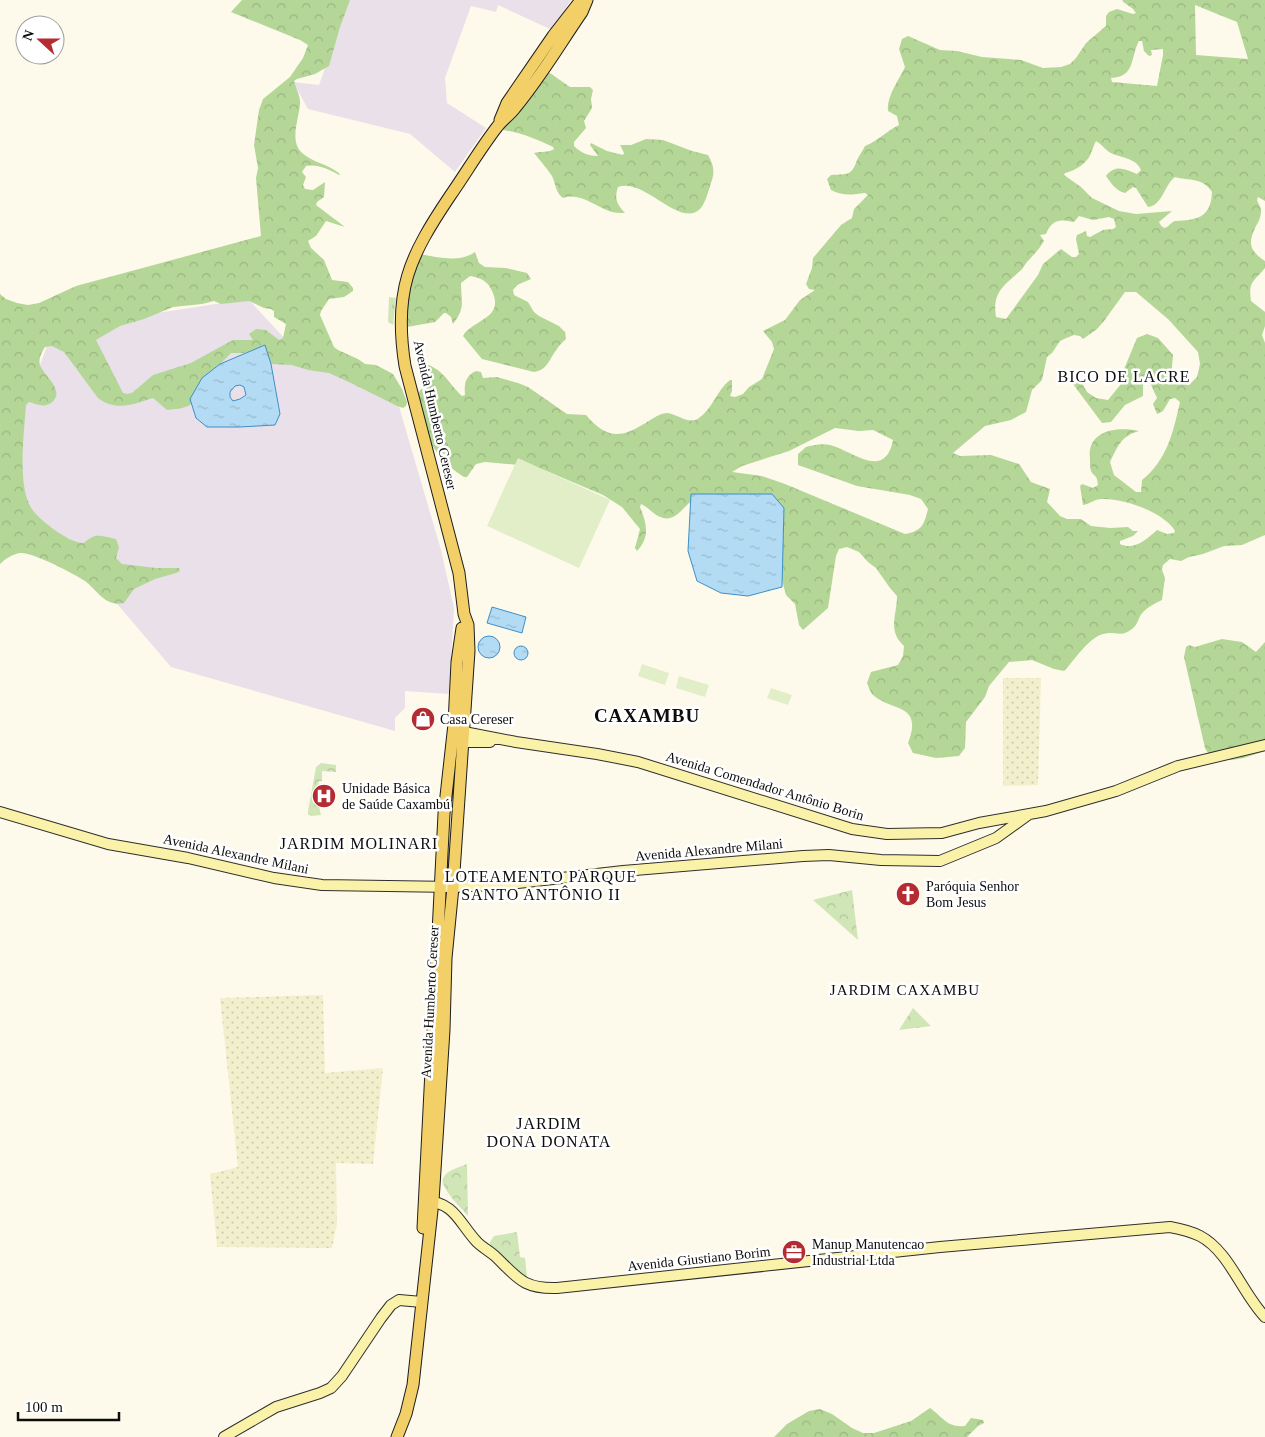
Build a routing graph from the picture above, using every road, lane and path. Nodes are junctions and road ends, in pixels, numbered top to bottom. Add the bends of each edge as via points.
1 (581, 0) edge
2 (587, 0) edge
3 (497, 126) junction
4 (460, 739) junction
5 (1265, 745) edge
6 (0, 812) edge
7 (1028, 815) junction
8 (441, 887) junction
9 (453, 887) junction
10 (428, 1201) junction
11 (422, 1302) junction
12 (1265, 1317) edge
13 (224, 1437) edge
14 (397, 1437) edge

1 - 3 main road, Avenida Humberto Cereser via 507,103
2 - 3 main road, Avenida Humberto Cereser via 515,109
3 - 4 main road, Avenida Humberto Cereser via 420,243 406,283 402,309 405,366 459,573 468,625 469,651
4 - 7 main road, Avenida Comendador Antônio Borin via 516,742 638,762 869,832 942,834 979,823
4 - 8 main road, Avenida Humberto Cereser via 444,814
4 - 9 main road, Avenida Humberto Cereser
5 - 7 main road, Avenida Comendador Antônio Borin via 1178,766 1116,791
6 - 8 main road, Avenida Alexandre Milani via 108,844 274,878 322,885
7 - 9 main road, Avenida Alexandre Milani via 996,838 940,862 803,856
8 - 9 main road, Avenida Alexandre Milani
8 - 10 main road, Avenida Humberto Cereser
9 - 10 main road, Avenida Humberto Cereser
10 - 11 main road, Avenida Humberto Cereser via 427,1262
10 - 12 main road, Avenida Giustiano Borim via 440,1203 455,1213 477,1242 518,1279 541,1288 1170,1227 1188,1230 1210,1243
11 - 13 main road via 399,1300 391,1305 332,1388 276,1407
11 - 14 main road, Avenida Humberto Cereser via 413,1385

